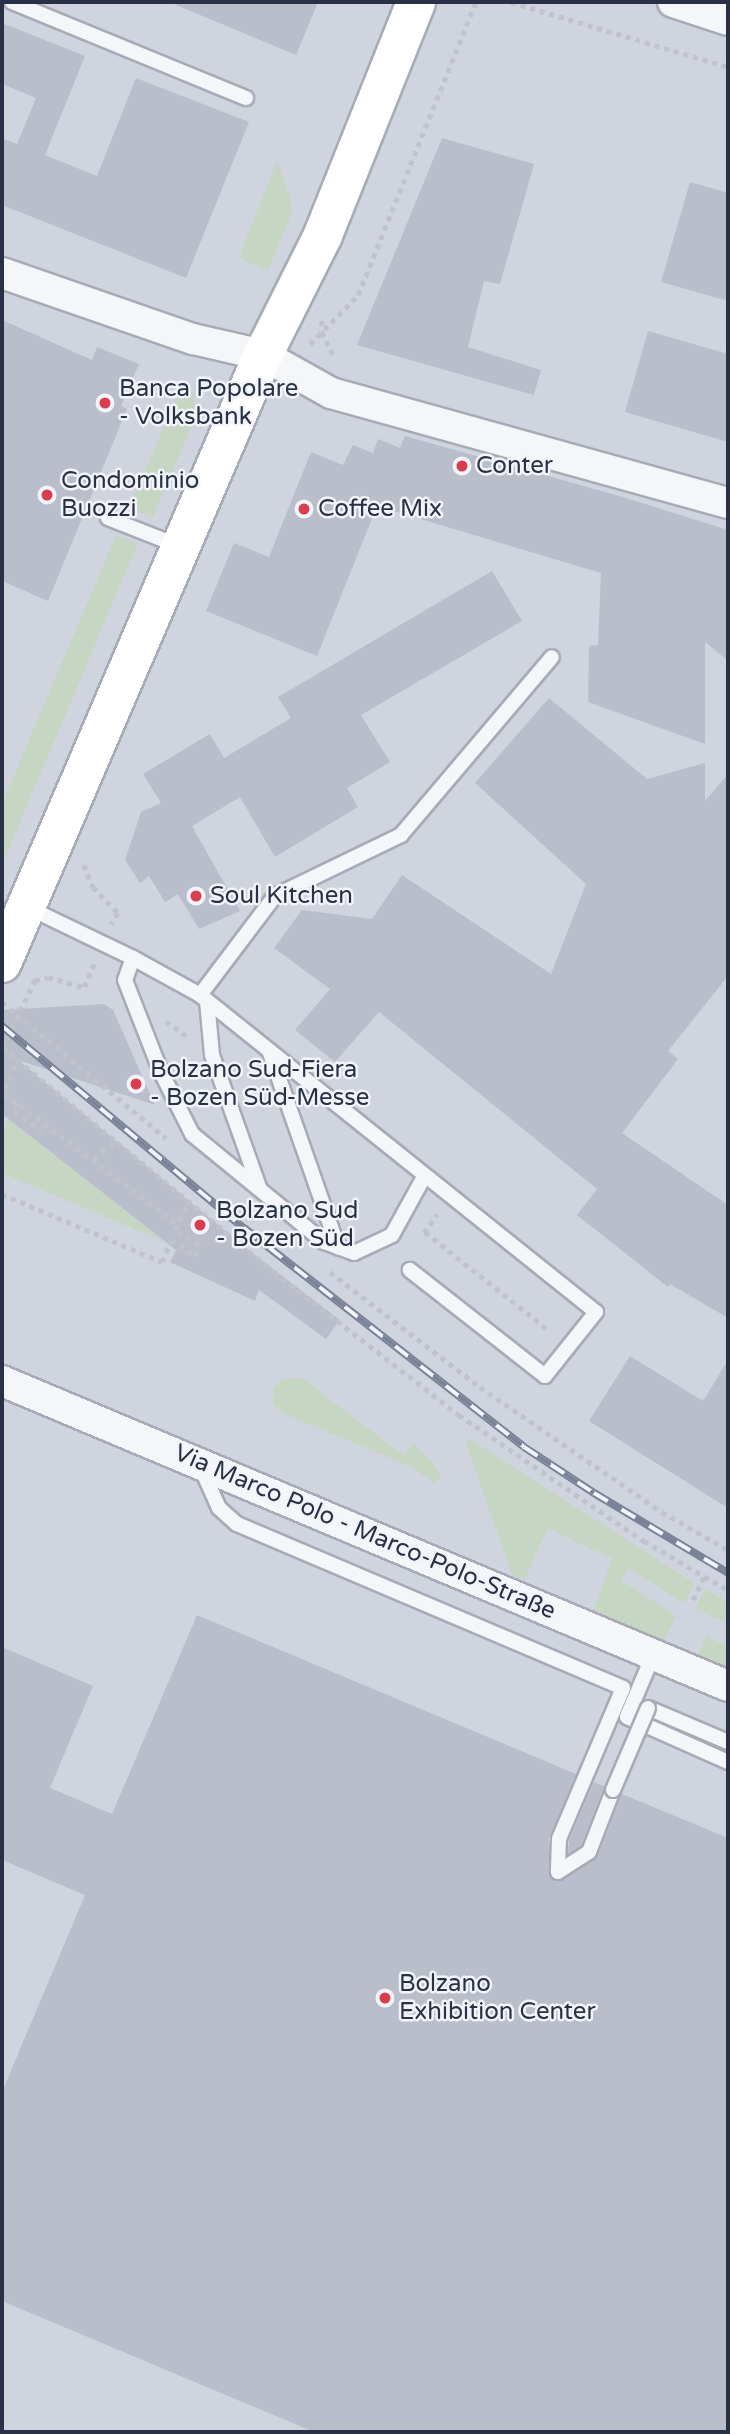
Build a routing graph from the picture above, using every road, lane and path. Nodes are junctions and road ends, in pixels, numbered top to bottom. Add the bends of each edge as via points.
1 (12, 2) edge
2 (416, 2) edge
3 (476, 2) edge
4 (511, 2) edge
5 (674, 2) edge
6 (728, 20) edge
7 (728, 67) edge
8 (246, 98) dead end
9 (2, 274) edge
10 (298, 282) junction
11 (322, 332) junction
12 (279, 364) junction
13 (331, 393) junction
14 (728, 503) edge
15 (108, 518) dead end
16 (180, 546) junction
17 (552, 657) dead end
18 (86, 854) dead end
19 (26, 907) junction
20 (102, 945) junction
21 (133, 958) junction
22 (2, 963) edge
23 (203, 998) junction
24 (2, 1002) edge
25 (137, 1011) junction
26 (16, 1014) junction
27 (2, 1047) edge
28 (270, 1051) junction
29 (212, 1055) junction
30 (17, 1059) junction
31 (3, 1095) edge
32 (18, 1103) junction
33 (44, 1133) dead end
34 (169, 1141) dead end
35 (114, 1143) dead end
36 (94, 1160) junction
37 (424, 1177) junction
38 (259, 1188) junction
39 (2, 1194) edge
40 (188, 1203) dead end
41 (178, 1224) junction
42 (425, 1232) dead end
43 (338, 1247) junction
44 (328, 1270) dead end
45 (410, 1270) dead end
46 (569, 1346) junction
47 (2, 1381) edge
48 (199, 1463) junction
49 (728, 1550) edge
50 (704, 1576) junction
51 (728, 1590) edge
52 (693, 1600) dead end
53 (654, 1653) junction
54 (728, 1686) edge
55 (728, 1742) edge
56 (728, 1762) edge

1 - 8 lane
2 - 10 main road via 323,235
3 - 11 path via 358,295
4 - 7 path
5 - 6 street
9 - 12 street
10 - 11 path via 322,290
10 - 12 main road
11 - 12 path
11 - 13 path via 336,363
12 - 13 street
12 - 16 main road
13 - 14 street
15 - 16 lane
16 - 19 main road
17 - 23 lane via 401,835 275,896
18 - 20 path via 83,864 93,887 118,913
19 - 20 lane
19 - 22 main road
20 - 21 lane
20 - 26 path via 83,987 48,977 35,979
21 - 23 lane
21 - 25 lane via 125,979
23 - 28 lane
23 - 29 lane
24 - 26 path
25 - 29 path via 172,1024
25 - 38 lane via 192,1134
26 - 27 path
26 - 34 path
27 - 30 path
28 - 37 lane
28 - 43 lane
29 - 38 lane
30 - 31 path
30 - 50 path via 274,1272 459,1415 643,1541
31 - 32 path
32 - 33 path via 15,1111
32 - 36 path
35 - 36 path
36 - 41 path
37 - 43 lane via 392,1236 354,1253
37 - 46 lane via 596,1311
38 - 43 lane via 324,1241
39 - 41 path via 162,1262 171,1240 195,1256 199,1247 175,1230
40 - 41 path
42 - 46 path
44 - 49 path via 480,1387 662,1512
45 - 46 lane via 545,1376
47 - 48 street, Via Marco Polo - Marco-Polo-Straße
48 - 53 street, Via Marco Polo - Marco-Polo-Straße
48 - 55 lane, bridge via 219,1508 237,1524 623,1688 559,1839 558,1872 589,1852 648,1708
50 - 51 path
50 - 52 path
53 - 54 street, Via Marco Polo - Marco-Polo-Straße
53 - 56 lane via 627,1717

